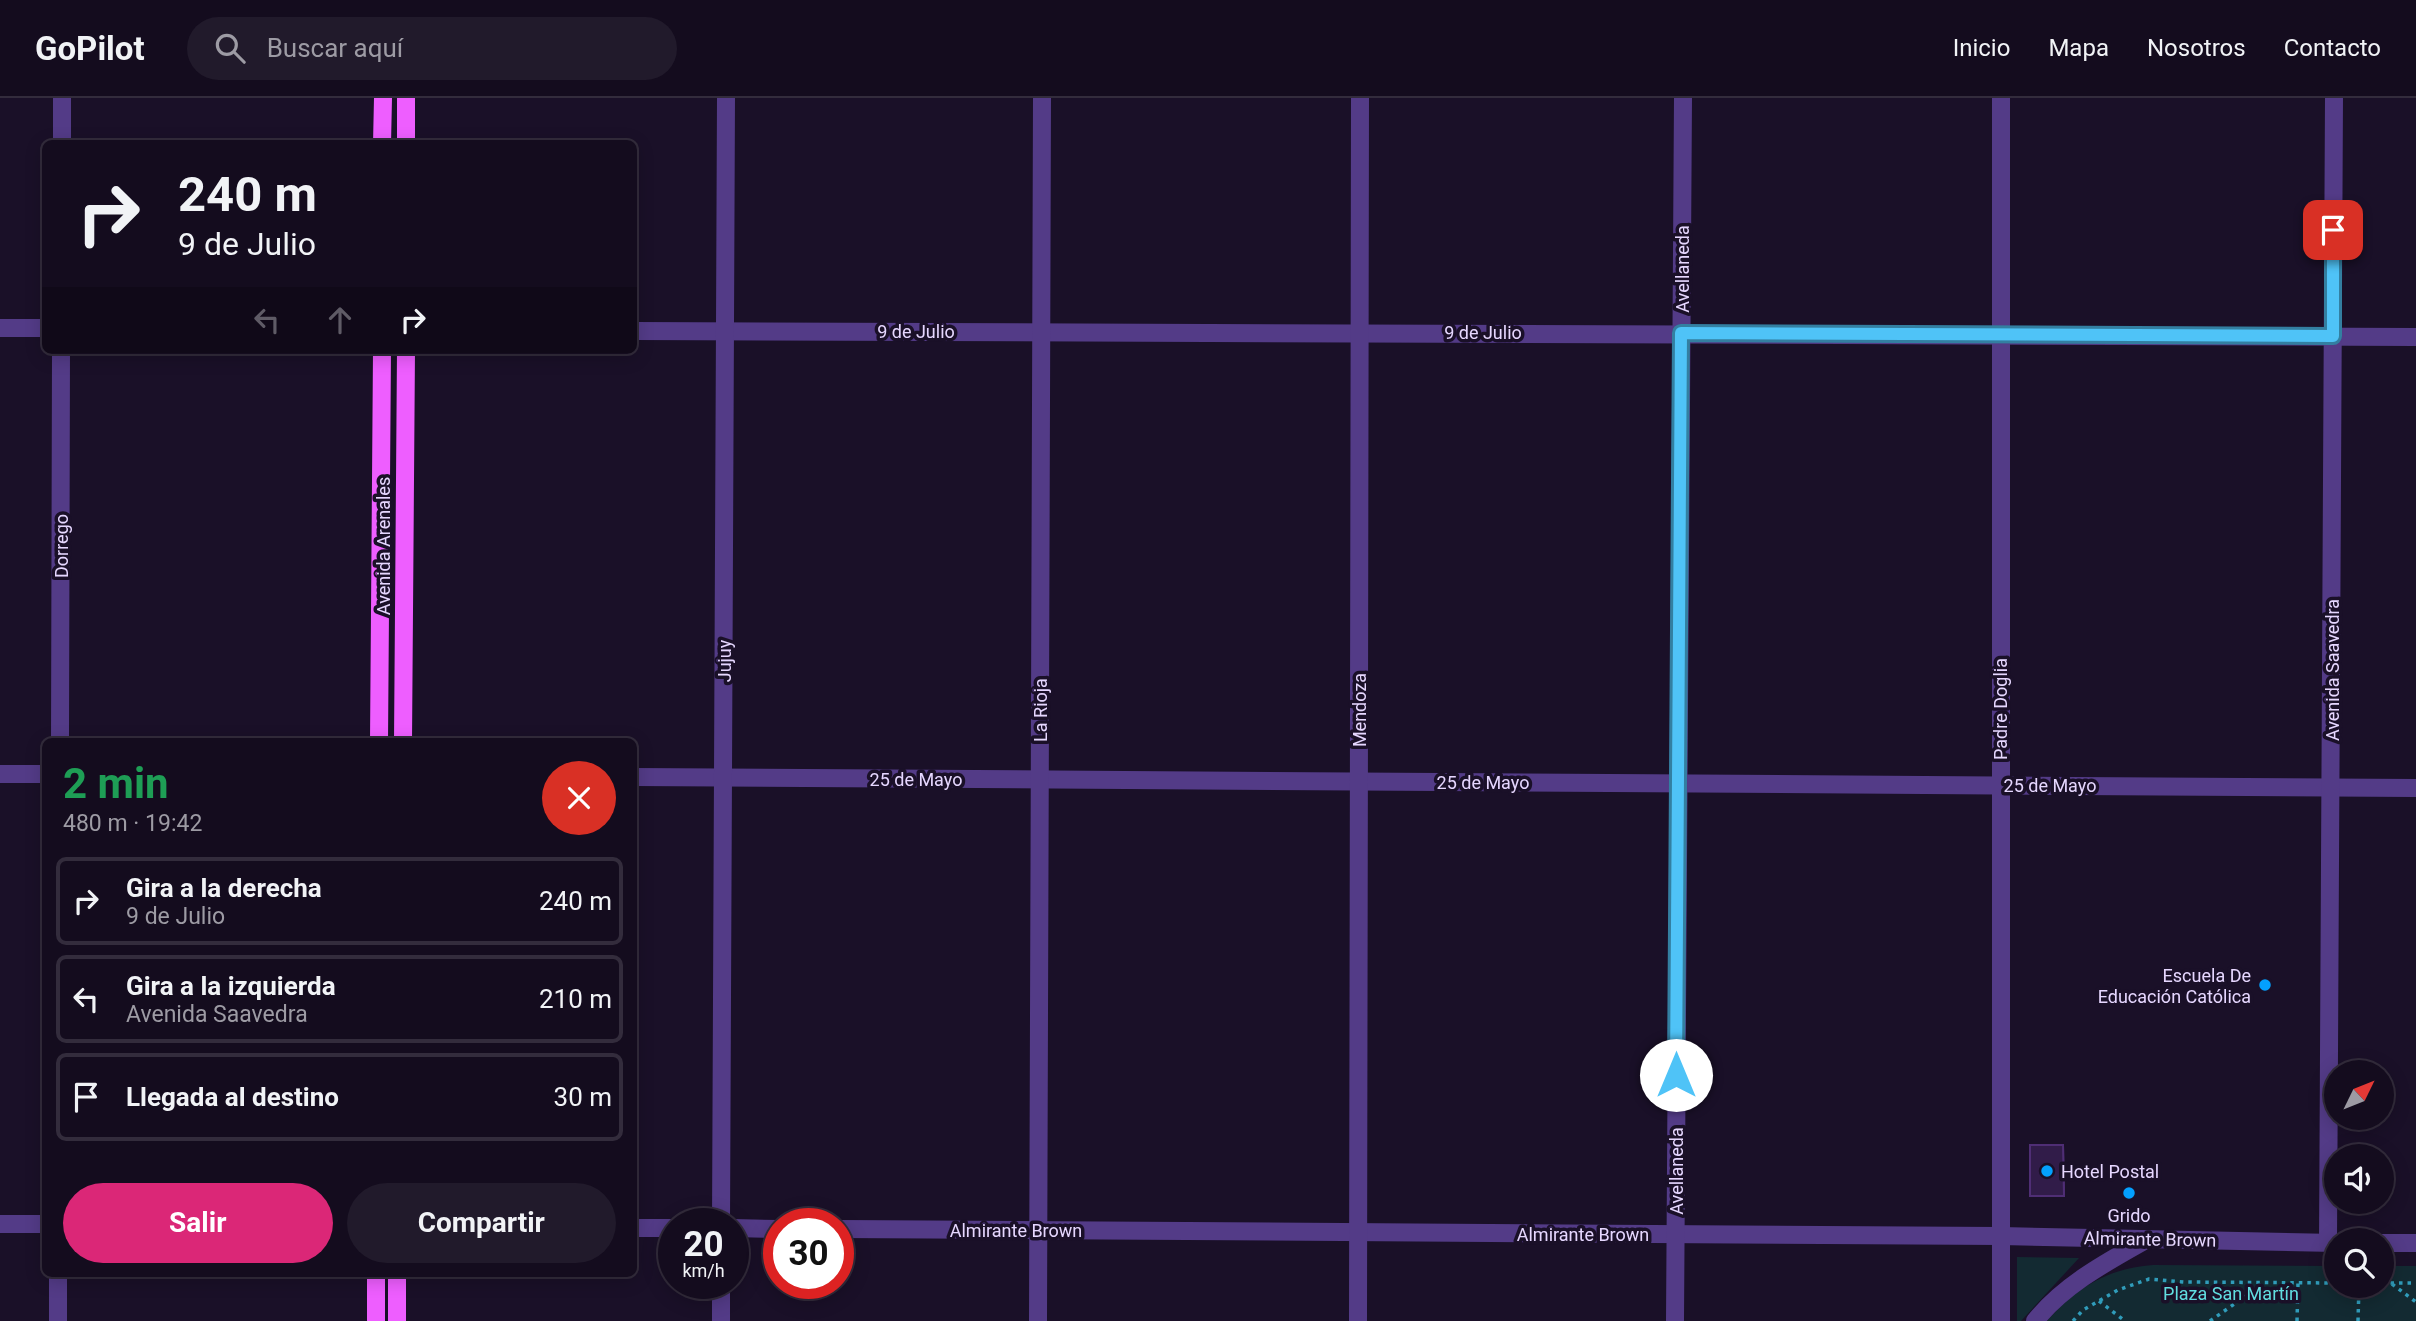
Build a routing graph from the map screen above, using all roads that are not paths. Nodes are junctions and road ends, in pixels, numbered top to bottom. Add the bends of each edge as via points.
1 (62, 98) edge
2 (383, 98) edge
3 (406, 98) edge
4 (726, 98) edge
5 (1042, 98) edge
6 (1360, 98) edge
7 (1683, 98) edge
8 (2001, 98) edge
9 (2334, 98) edge
10 (62, 140) edge
11 (382, 140) edge
12 (406, 140) edge
13 (0, 328) edge
14 (42, 328) edge
15 (637, 331) edge
16 (725, 331) junction
17 (1042, 332) junction
18 (1360, 332) junction
19 (1681, 333) junction
20 (2000, 334) junction
21 (2333, 336) junction
22 (2416, 337) edge
23 (61, 354) edge
24 (382, 354) edge
25 (406, 354) edge
26 (60, 738) edge
27 (379, 738) edge
28 (403, 738) edge
29 (0, 774) edge
30 (42, 774) edge
31 (637, 777) edge
32 (723, 778) junction
33 (1040, 779) junction
34 (1359, 781) junction
35 (1678, 783) junction
36 (2001, 785) junction
37 (2332, 787) junction
38 (2416, 788) edge
39 (721, 1208) edge
40 (0, 1224) edge
41 (42, 1224) edge
42 (637, 1228) edge
43 (658, 1228) edge
44 (2332, 1228) edge
45 (854, 1229) edge
46 (1038, 1230) junction
47 (1358, 1232) junction
48 (1675, 1234) junction
49 (2001, 1236) junction
50 (2148, 1239) junction
51 (2324, 1243) edge
52 (2394, 1243) edge
53 (2416, 1243) edge
54 (58, 1277) edge
55 (376, 1277) edge
56 (397, 1277) edge
57 (721, 1299) edge
58 (58, 1321) edge
59 (376, 1321) edge
60 (397, 1321) edge
61 (721, 1321) edge
62 (1038, 1321) edge
63 (1358, 1321) edge
64 (1675, 1321) edge
65 (2001, 1321) edge
66 (2035, 1321) edge

1 - 10 street
2 - 11 main road
3 - 12 main road
4 - 16 street, Jujuy
5 - 17 street, La Rioja
6 - 18 street, Mendoza
7 - 19 street, Avellaneda
8 - 20 street, Padre Doglia
9 - 21 street, Avenida Saavedra
13 - 14 street
15 - 16 street, 9 de Julio
16 - 17 street, 9 de Julio
16 - 32 street, Jujuy
17 - 18 street, 9 de Julio
17 - 33 street, La Rioja
18 - 19 street, 9 de Julio
18 - 34 street, Mendoza
19 - 20 street, 9 de Julio
19 - 35 street, Avellaneda
20 - 21 street, 9 de Julio
20 - 36 street, Padre Doglia
21 - 22 street, 9 de Julio
21 - 37 street, Avenida Saavedra
23 - 26 street, Dorrego
24 - 27 main road, Avenida Arenales
25 - 28 main road, Avenida Arenales
29 - 30 street
31 - 32 street, 25 de Mayo
32 - 33 street, 25 de Mayo
32 - 39 street, Jujuy
33 - 34 street, 25 de Mayo
33 - 46 street, La Rioja
34 - 35 street, 25 de Mayo
34 - 47 street, Mendoza
35 - 36 street, 25 de Mayo
35 - 48 street, Avellaneda
36 - 37 street, 25 de Mayo
36 - 49 street, Padre Doglia
37 - 38 street, 25 de Mayo
37 - 44 street, Avenida Saavedra
40 - 41 street
42 - 43 street
45 - 46 street, Almirante Brown
46 - 47 street, Almirante Brown
46 - 62 street, La Rioja
47 - 48 street, Almirante Brown
47 - 63 street, Mendoza
48 - 49 street, Almirante Brown
48 - 64 street, Avellaneda
49 - 50 street, Almirante Brown
49 - 65 street, Padre Doglia
50 - 51 street, Almirante Brown
50 - 66 street via 2062,1292
52 - 53 street
54 - 58 street
55 - 59 main road
56 - 60 main road
57 - 61 street

